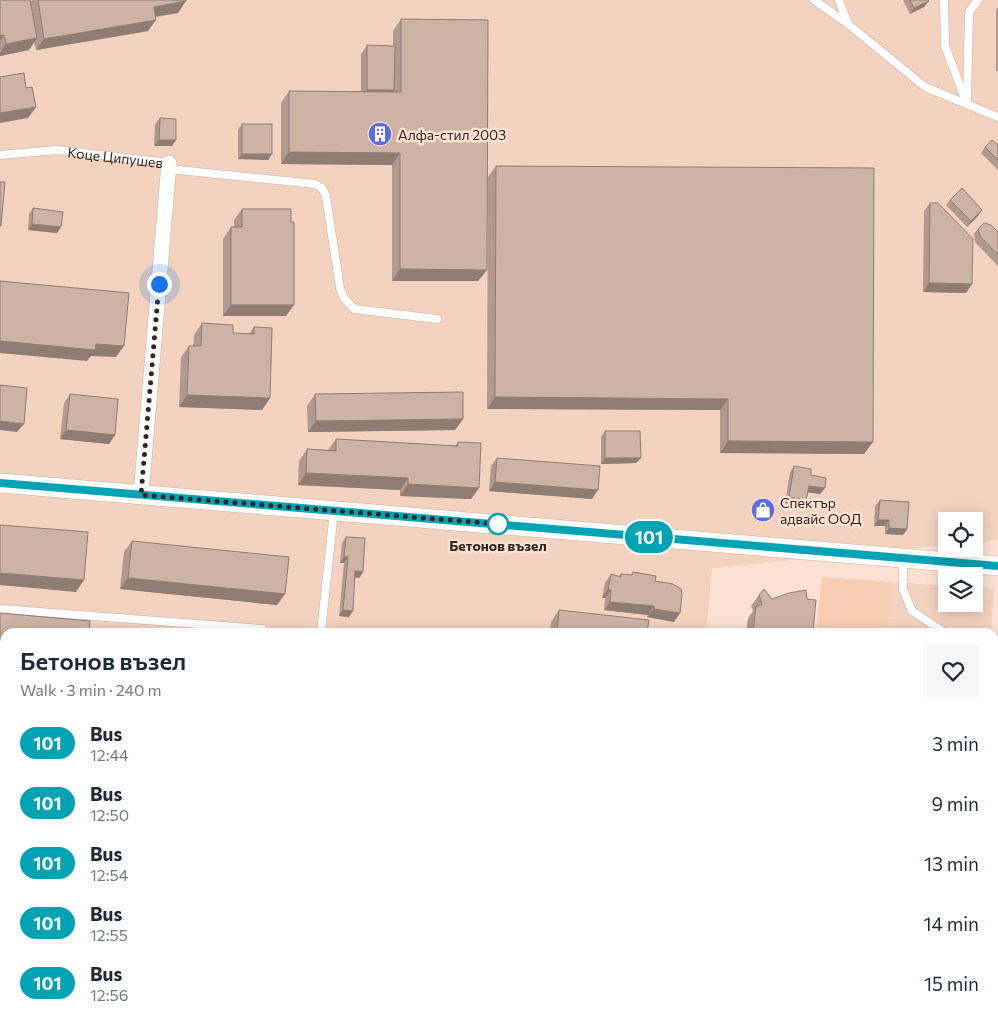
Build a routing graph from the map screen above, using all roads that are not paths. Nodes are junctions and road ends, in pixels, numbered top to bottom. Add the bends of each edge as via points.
1 (814, 0) edge
2 (944, 0) edge
3 (978, 0) edge
4 (840, 1) edge
5 (848, 24) junction
6 (967, 104) junction
7 (998, 117) edge
8 (0, 155) edge
9 (169, 166) junction
10 (437, 319) dead end
11 (0, 483) edge
12 (141, 495) junction
13 (334, 511) junction
14 (903, 558) junction
15 (998, 566) edge
16 (0, 610) edge
17 (248, 628) edge
18 (322, 628) edge
19 (938, 628) edge

1 - 5 lane
2 - 6 lane via 945,46
3 - 6 lane via 969,12
4 - 5 lane
5 - 6 lane via 925,87
6 - 7 lane
8 - 9 lane, Коце Ципушев via 57,150
9 - 10 lane via 315,184 326,196 340,288 348,304 354,309
9 - 12 street, Коце Ципушев
11 - 12 street
12 - 13 street
13 - 14 street
13 - 18 lane
14 - 15 street
14 - 19 lane via 903,589 912,611
16 - 17 lane

